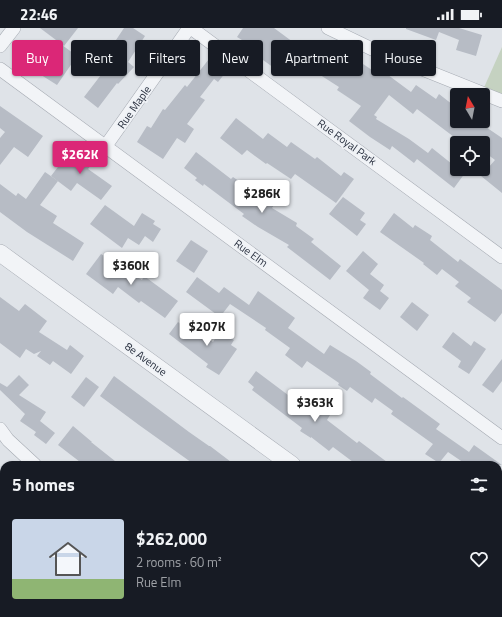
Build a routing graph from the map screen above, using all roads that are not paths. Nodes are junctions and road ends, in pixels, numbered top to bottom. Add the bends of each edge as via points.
1 (14, 28) edge
2 (190, 28) edge
3 (328, 28) edge
4 (0, 46) edge
5 (0, 69) edge
6 (502, 101) edge
7 (105, 146) junction
8 (0, 253) edge
9 (502, 257) edge
10 (0, 429) edge
11 (502, 438) edge
12 (31, 461) edge
13 (286, 461) edge

1 - 4 street
2 - 7 street, Rue Maple
2 - 9 street, Rue Royal Park
3 - 6 street via 372,49
5 - 7 street, Rue Elm
7 - 11 street, Rue Elm
8 - 13 street, 8e Avenue
10 - 12 street

